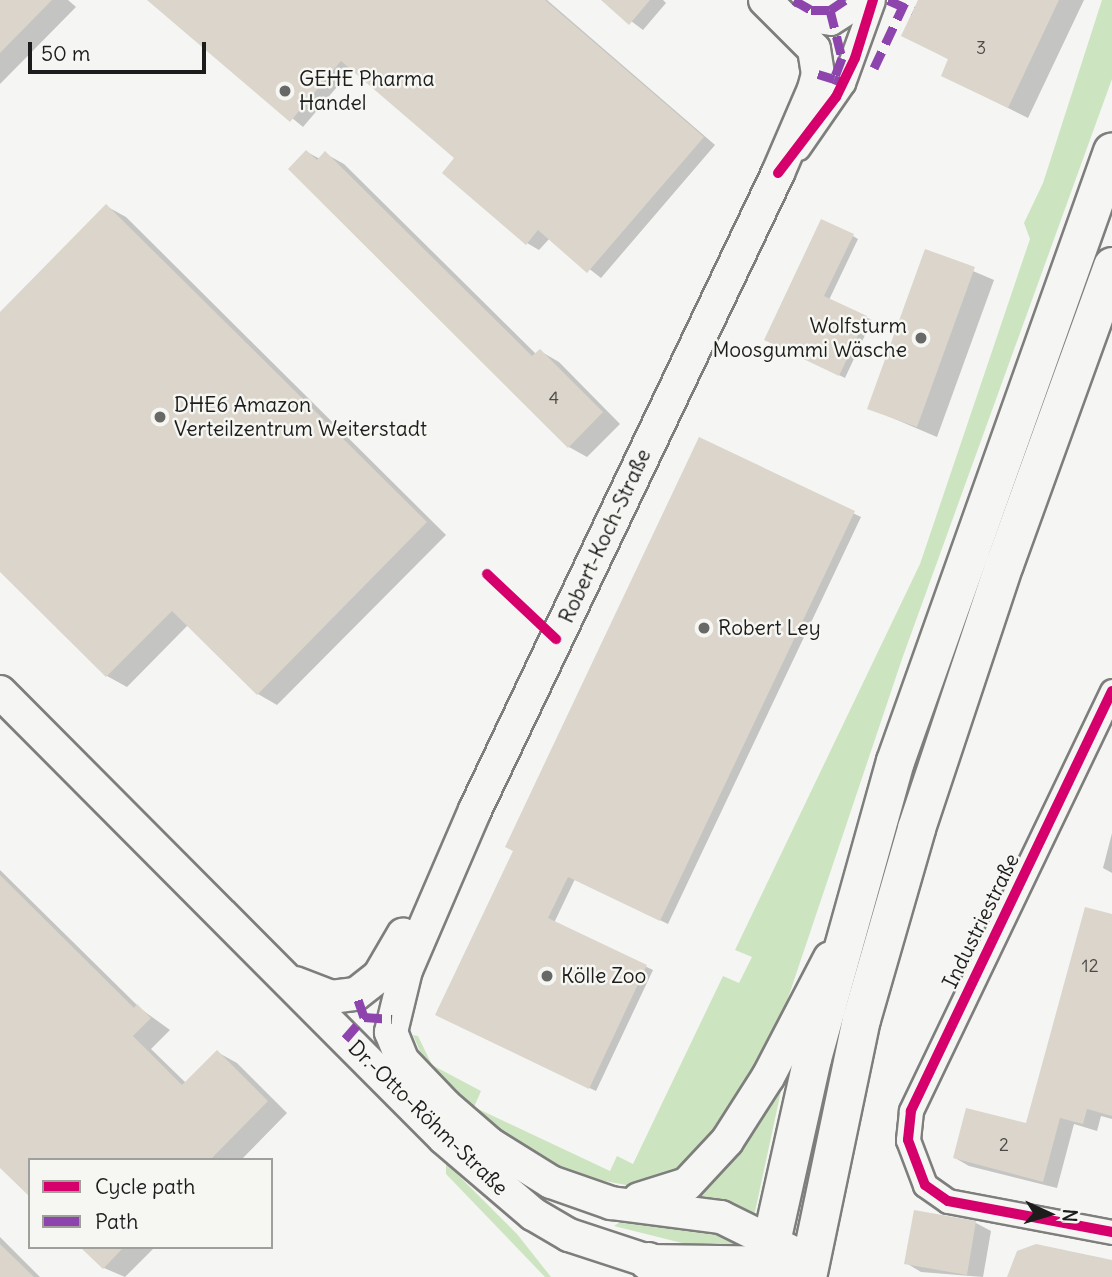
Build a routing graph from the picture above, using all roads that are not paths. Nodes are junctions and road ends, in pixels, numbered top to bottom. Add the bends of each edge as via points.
1 (867, 0) edge
2 (873, 0) edge
3 (775, 8) edge
4 (1112, 151) edge
5 (778, 173) junction
6 (1112, 267) edge
7 (1112, 691) edge
8 (0, 692) edge
9 (475, 810) junction
10 (845, 929) junction
11 (294, 983) junction
12 (392, 1019) joint
13 (611, 1203) junction
14 (1112, 1233) edge
15 (766, 1260) edge
16 (662, 1269) edge
17 (808, 1269) edge

1 - 3 street, Robert-Koch-Straße via 831,23
2 - 5 street, Robert-Koch-Straße via 840,90
3 - 5 main road, Robert-Koch-Straße via 814,49 818,74
4 - 10 main road via 922,683
5 - 9 main road, Robert-Koch-Straße
6 - 17 main road via 1004,564 916,828 858,1032
7 - 14 street, Industriestraße via 911,1111 908,1140 917,1172 934,1194 962,1205
8 - 11 main road, Dr.-Otto-Röhm-Straße
9 - 11 main road via 372,984 342,997 319,994
9 - 12 main road, Robert-Koch-Straße via 406,970
10 - 13 main road via 768,1077 709,1164 687,1184 668,1193
10 - 15 main road
11 - 16 main road, Dr.-Otto-Röhm-Straße via 377,1072 509,1196 569,1235
12 - 13 main road, Dr.-Otto-Röhm-Straße via 392,1041 403,1061 473,1130 551,1182
13 - 15 main road, Dr.-Otto-Röhm-Straße via 720,1217
15 - 16 main road, Dr.-Otto-Röhm-Straße
15 - 17 main road, Dr.-Otto-Röhm-Straße

